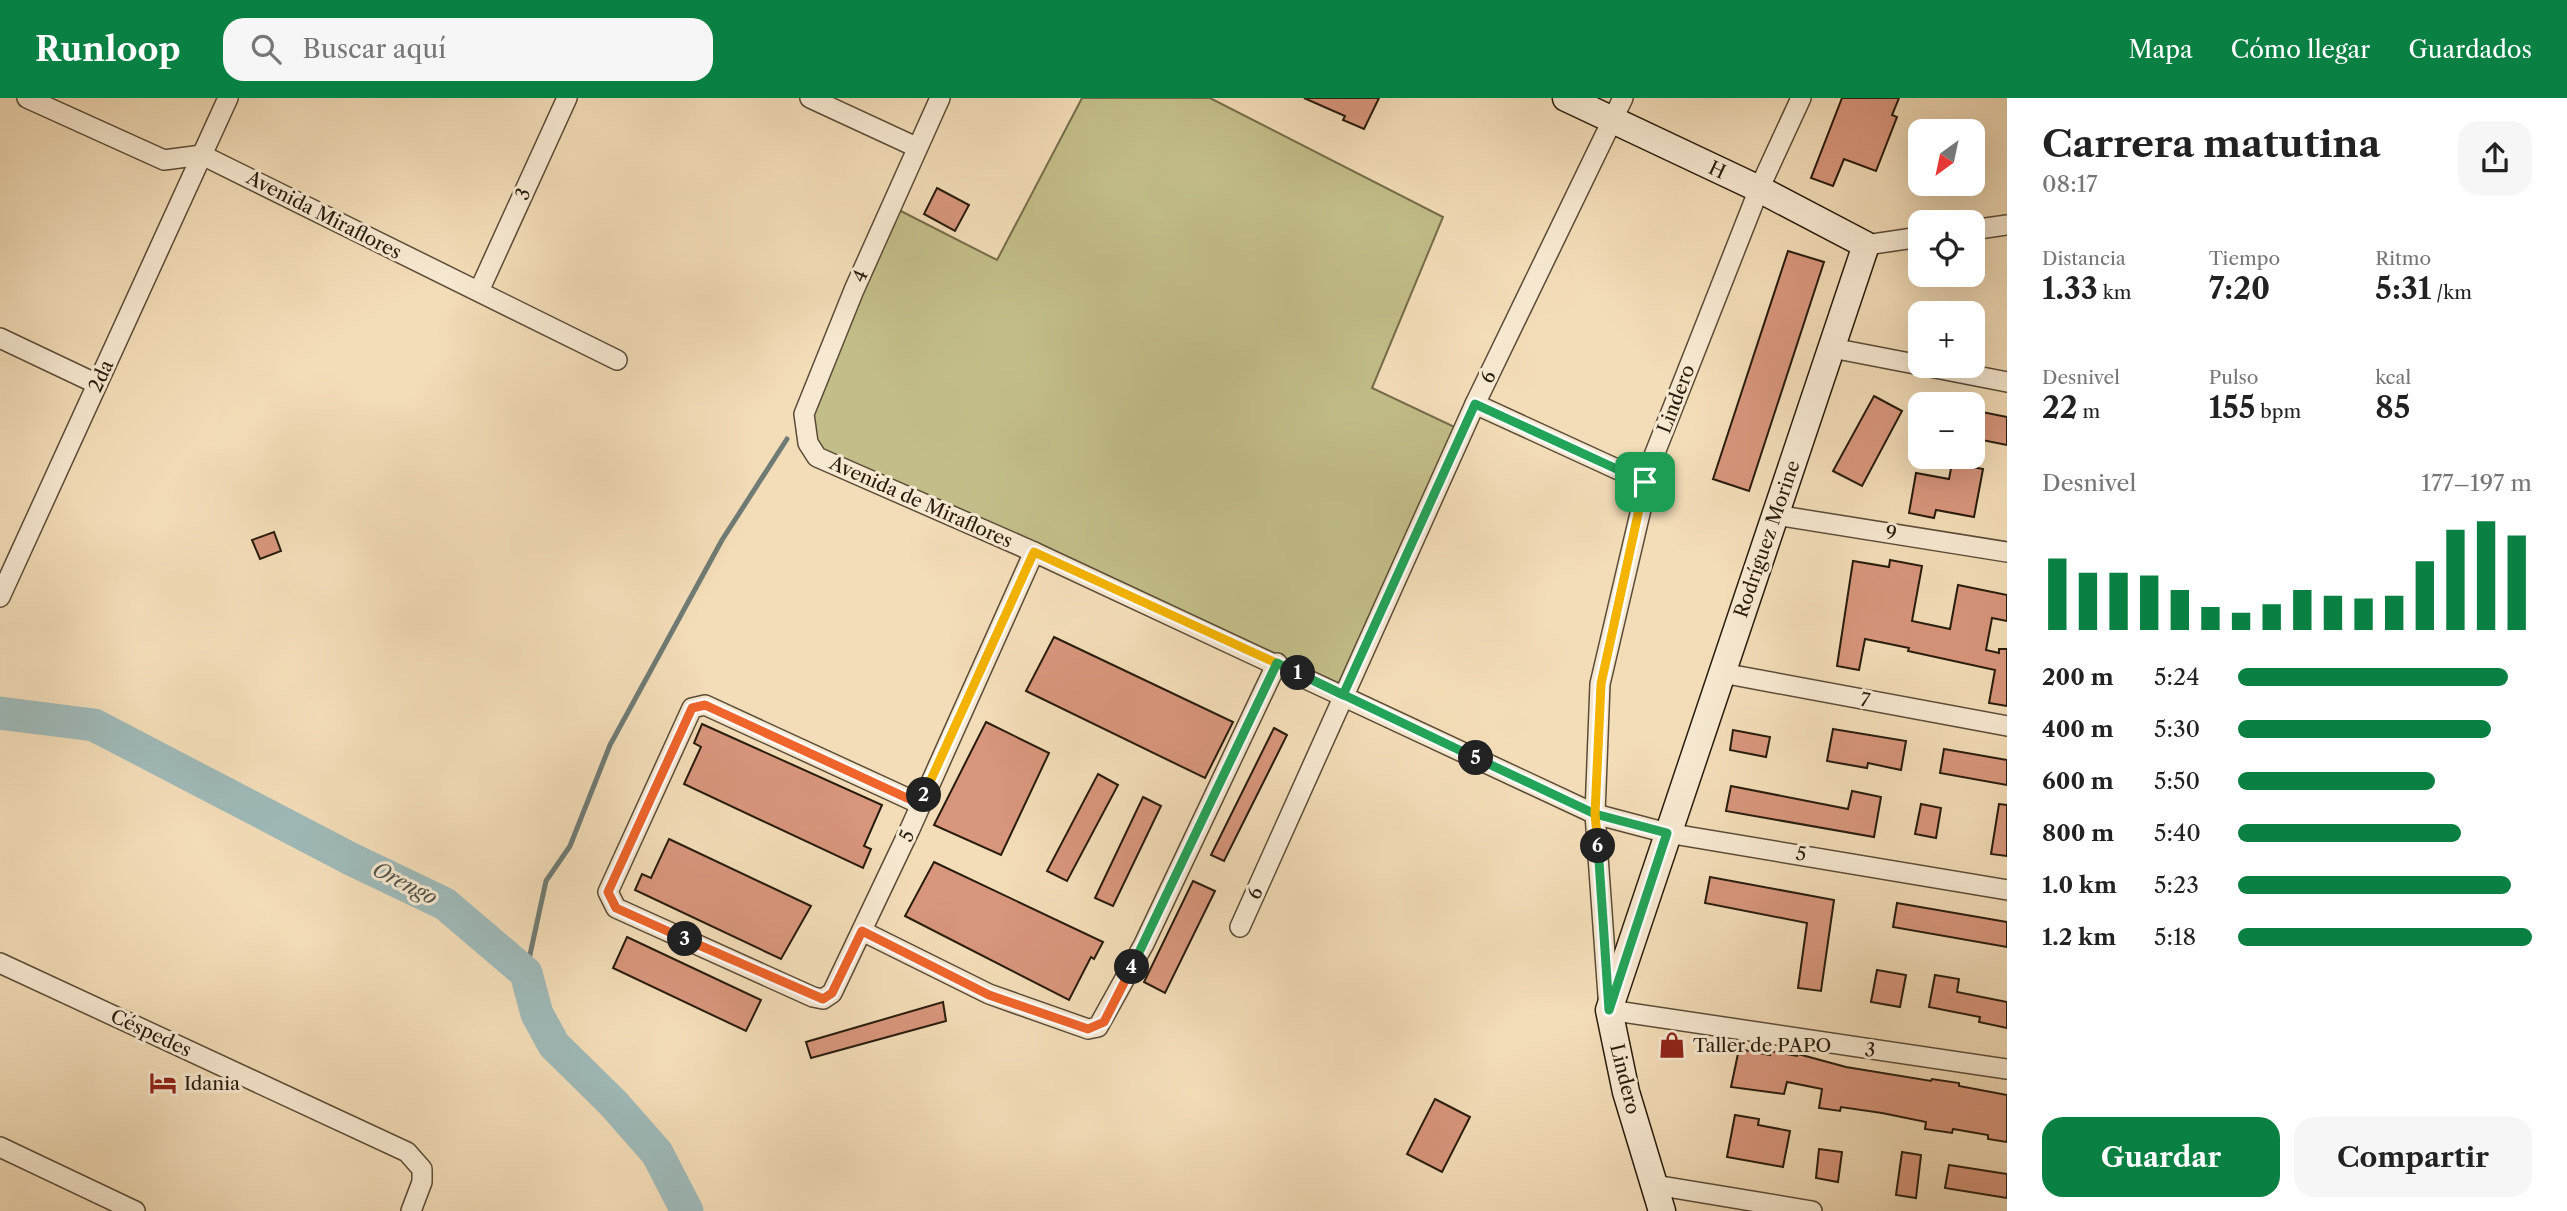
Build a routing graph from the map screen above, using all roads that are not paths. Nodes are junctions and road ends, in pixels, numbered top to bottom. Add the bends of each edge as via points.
1 (27, 98) edge
2 (228, 98) edge
3 (567, 98) edge
4 (810, 98) edge
5 (940, 98) edge
6 (1566, 98) edge
7 (1801, 98) edge
8 (1618, 109) edge
9 (916, 147) junction
10 (202, 155) junction
11 (1759, 189) junction
12 (2007, 225) edge
13 (1985, 228) edge
14 (1908, 239) edge
15 (1866, 245) junction
16 (479, 291) junction
17 (0, 338) edge
18 (1832, 348) junction
19 (617, 360) dead end
20 (1908, 363) edge
21 (1985, 378) edge
22 (2007, 382) edge
23 (97, 384) junction
24 (1475, 404) junction
25 (817, 457) joint
26 (1645, 482) junction
27 (1775, 515) junction
28 (1034, 552) junction
29 (2007, 552) edge
30 (0, 597) edge
31 (1277, 663) junction
32 (1723, 673) junction
33 (1343, 695) junction
34 (2007, 726) edge
35 (920, 804) junction
36 (1595, 814) junction
37 (1667, 833) junction
38 (2007, 890) edge
39 (1240, 927) dead end
40 (862, 931) junction
41 (0, 963) edge
42 (1609, 1010) junction
43 (2007, 1069) edge
44 (0, 1147) edge
45 (1655, 1185) junction
46 (414, 1205) edge
47 (135, 1211) edge
48 (1662, 1211) edge
49 (1812, 1211) edge

1 - 10 street via 164,160
2 - 10 street, 2da
3 - 16 street, 3
4 - 9 street
5 - 9 street, 4
6 - 8 street, H
7 - 11 street, Lindero
8 - 11 street, H
8 - 24 street, 6
9 - 25 street, 4 via 804,414 808,443
10 - 16 street, Avenida Miraflores
10 - 23 street, 2da
11 - 15 street, H
11 - 26 street, Lindero
12 - 13 street
14 - 15 street
15 - 18 street, Rodríguez Morine
16 - 19 street, Avenida Miraflores
17 - 23 street
18 - 20 street
18 - 27 street, Rodríguez Morine
21 - 22 street
23 - 30 street, 2da
24 - 26 street
24 - 33 street, 6
25 - 28 street, Avenida de Miraflores
26 - 36 street, Lindero via 1601,684
27 - 29 street, 9
27 - 32 street, Rodríguez Morine
28 - 31 street, Avenida de Miraflores
28 - 35 street, 5
31 - 33 street, Avenida de Miraflores
31 - 40 street via 1144,944 1098,1027 1088,1029 989,995
32 - 34 street, 7
32 - 37 street, Rodríguez Morine
33 - 36 street, Avenida de Miraflores
33 - 39 street, 6
35 - 40 street, 5
35 - 40 street, 5 via 698,705 692,708 608,892 616,908 823,999 832,993
36 - 37 street, 5
36 - 42 street, Lindero
37 - 38 street, 5
37 - 42 street, Rodríguez Morine
41 - 46 street, Céspedes via 407,1152 422,1169
42 - 43 street, 3
42 - 45 street, Lindero via 1626,1092
44 - 47 street
45 - 48 street, Lindero
45 - 49 street

